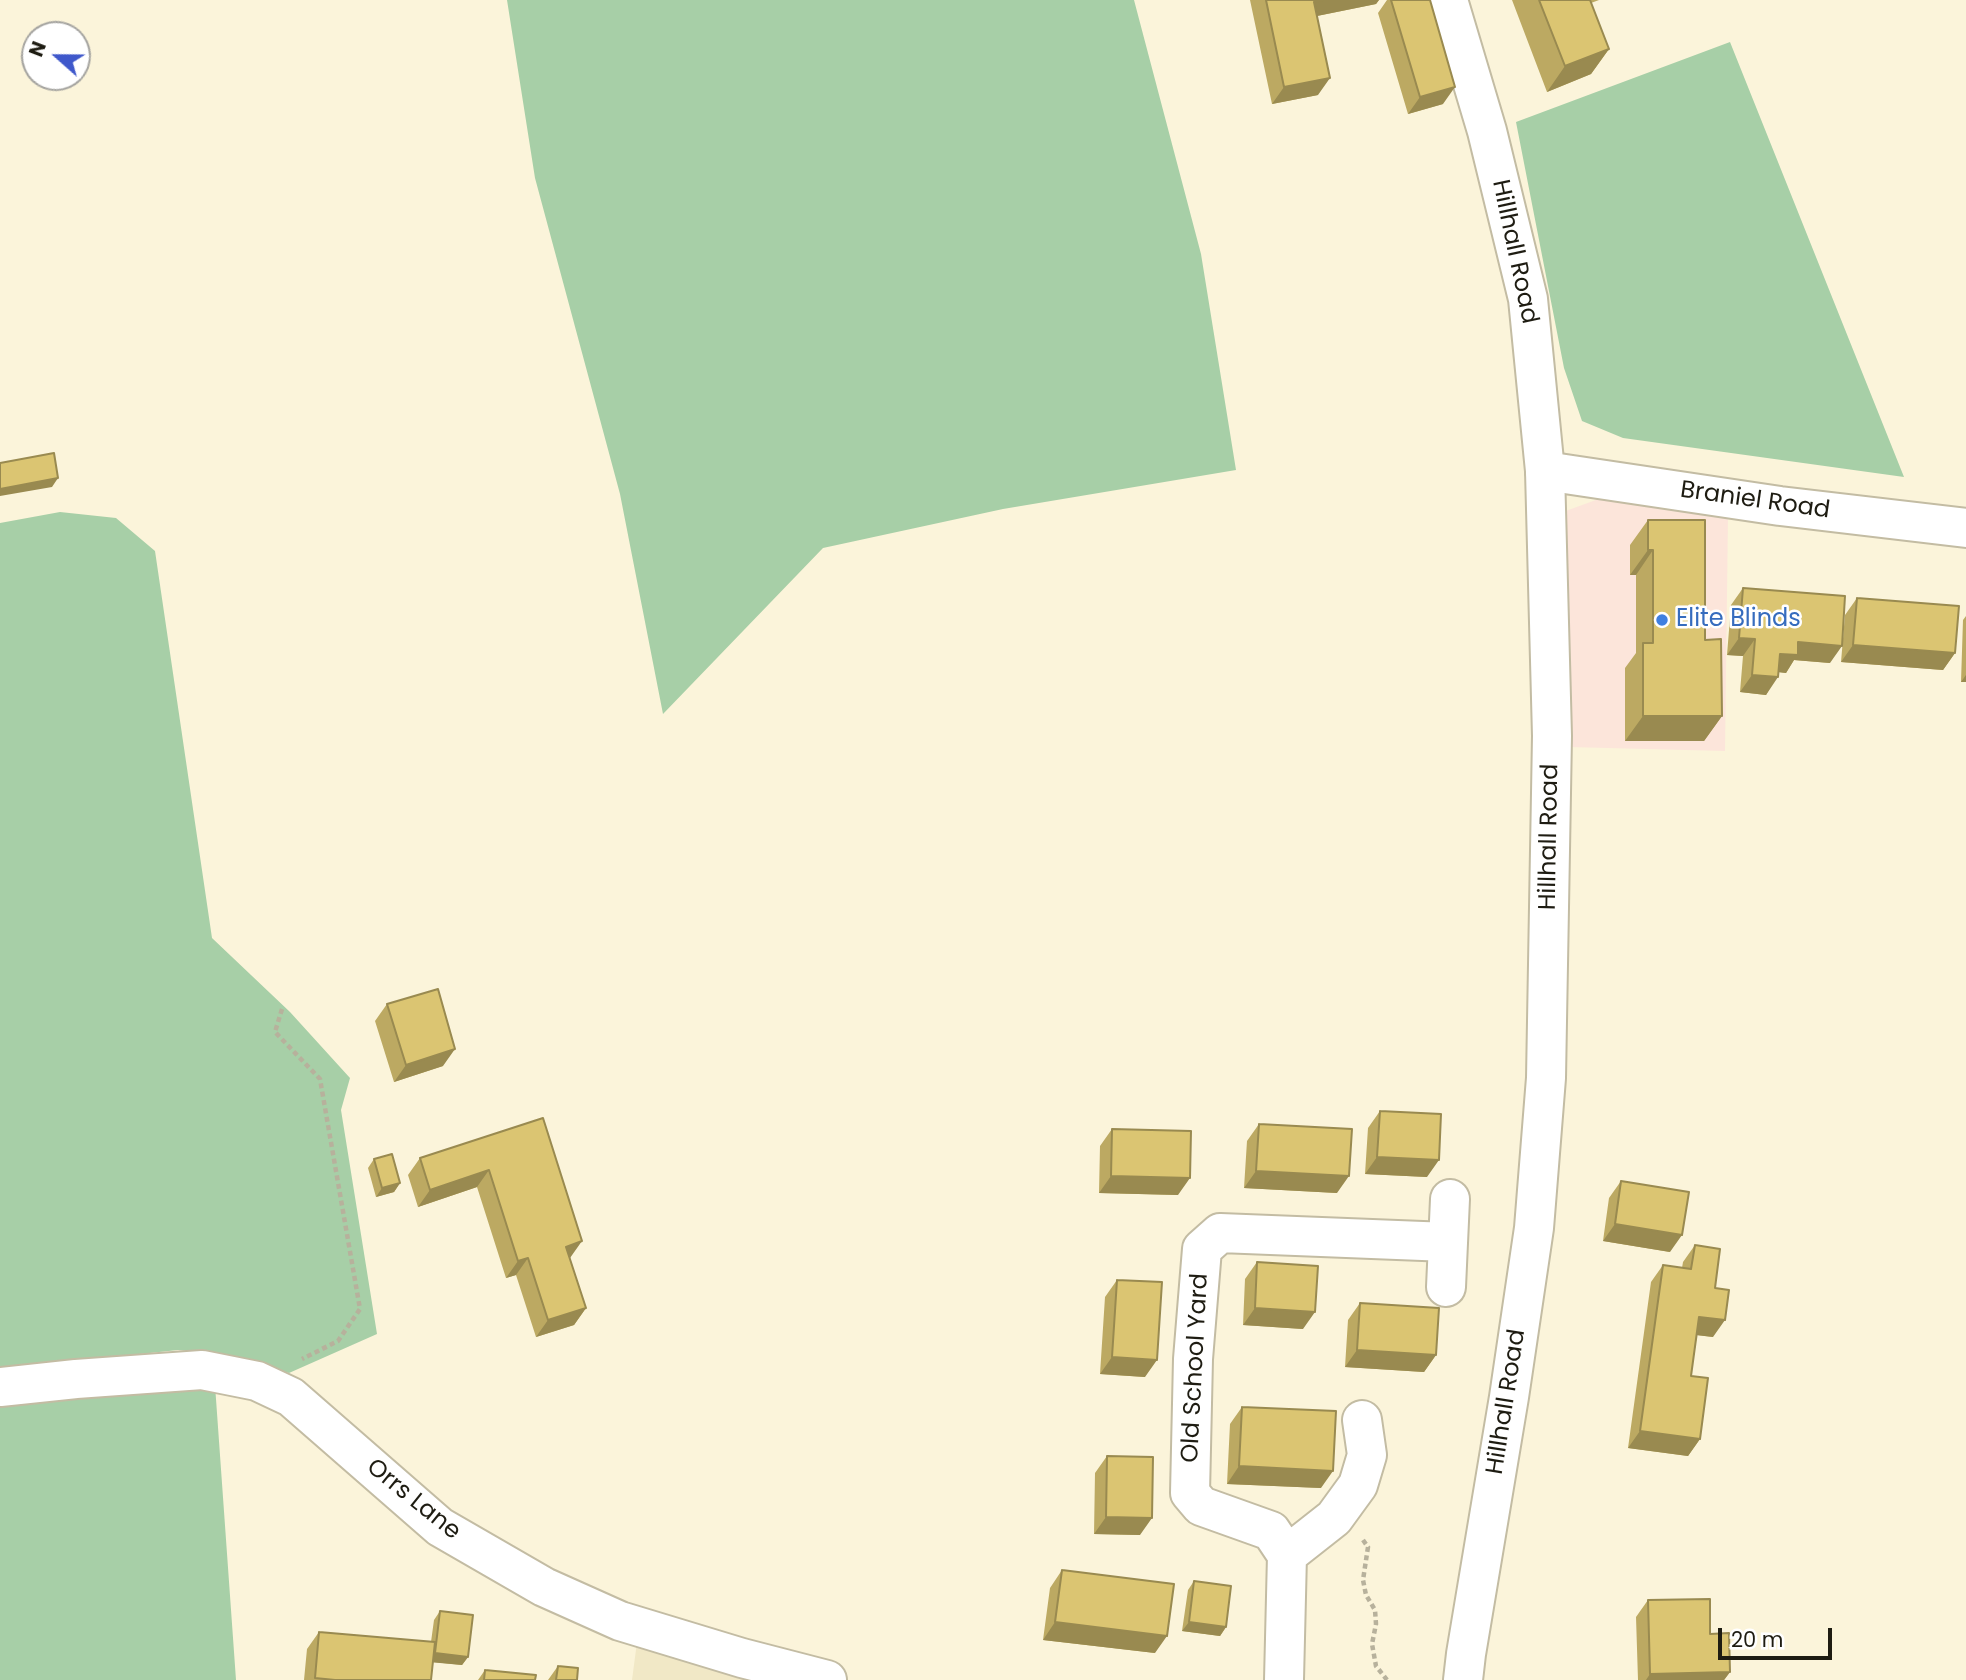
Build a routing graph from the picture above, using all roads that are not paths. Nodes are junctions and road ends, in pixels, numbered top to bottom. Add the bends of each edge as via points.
1 (1448, 0) edge
2 (1545, 471) junction
3 (1966, 528) edge
4 (1450, 1199) dead end
5 (1448, 1242) junction
6 (1446, 1287) dead end
7 (0, 1387) edge
8 (1362, 1420) dead end
9 (1287, 1555) junction
10 (827, 1680) edge
11 (1284, 1680) edge
12 (1464, 1680) edge

1 - 2 street, Hillhall Road via 1487,131 1528,299
2 - 3 street, Braniel Road
2 - 12 street, Hillhall Road via 1552,736 1546,1078 1534,1228
4 - 5 street
5 - 6 street
5 - 9 street, Old School Yard via 1220,1233 1202,1249 1193,1359 1191,1493 1201,1506 1272,1531
7 - 10 street, Orrs Lane via 202,1370 257,1381 291,1397 440,1527 544,1587 620,1622
8 - 9 street via 1367,1455 1358,1486 1334,1518
9 - 11 street

